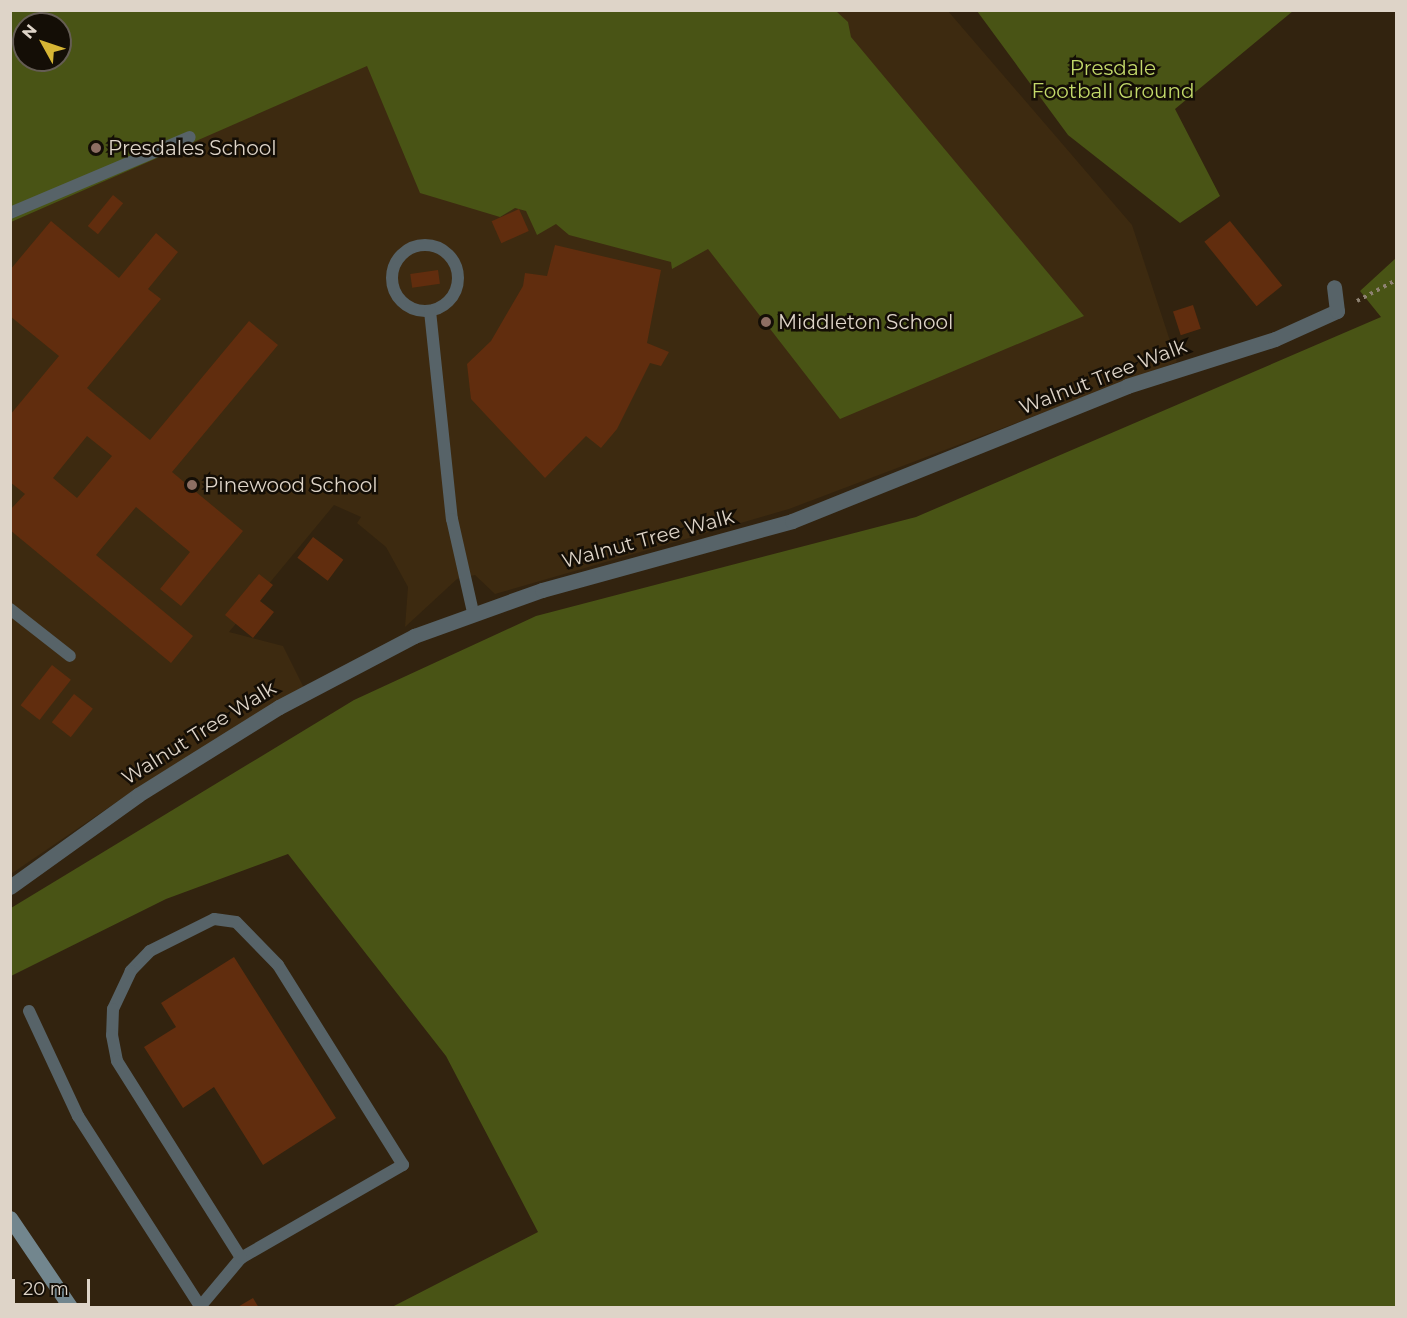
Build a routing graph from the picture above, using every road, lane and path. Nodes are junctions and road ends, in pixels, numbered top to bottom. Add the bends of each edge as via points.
1 (190, 137) dead end
2 (10, 213) edge
3 (1396, 280) edge
4 (1334, 287) dead end
5 (430, 311) junction
6 (1337, 311) junction
7 (10, 609) edge
8 (473, 612) junction
9 (70, 656) dead end
10 (10, 887) edge
11 (28, 1011) dead end
12 (10, 1218) edge
13 (241, 1258) junction
14 (200, 1307) edge
15 (71, 1308) edge

1 - 2 lane
3 - 6 path
4 - 6 street
5 - 5 lane via 408,306 394,288 400,255 421,244 452,257 459,279 451,300
5 - 8 lane via 452,519
6 - 8 street, Walnut Tree Walk via 1275,339 1127,386 792,521
7 - 9 lane
8 - 10 street, Walnut Tree Walk via 377,654 279,707 138,795
11 - 14 lane via 78,1116
12 - 15 street
13 - 13 lane via 117,1061 112,1035 113,1009 131,971 150,951 214,919 237,922 278,965 403,1165
13 - 14 lane

